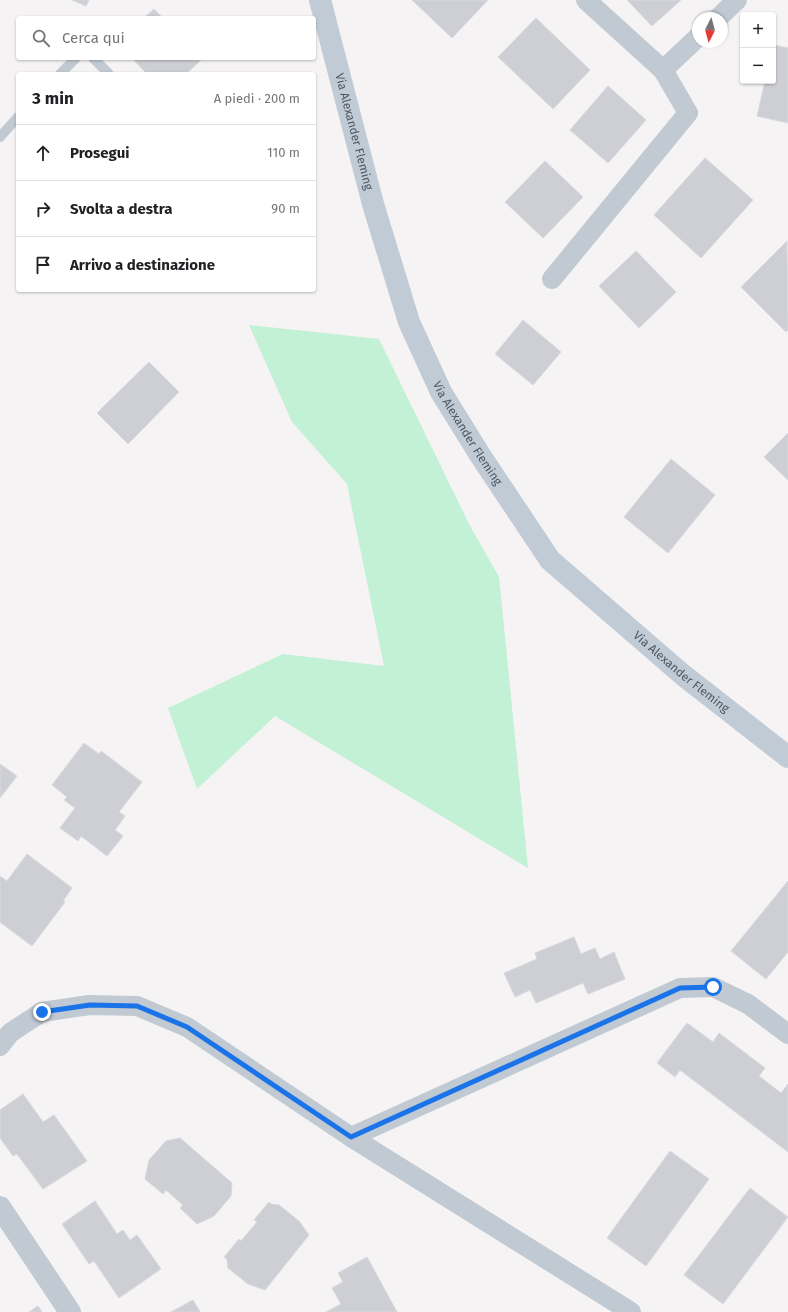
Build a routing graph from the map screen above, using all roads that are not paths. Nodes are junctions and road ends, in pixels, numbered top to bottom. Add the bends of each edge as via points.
1 (320, 0) edge
2 (586, 0) edge
3 (737, 0) edge
4 (724, 12) edge
5 (692, 43) edge
6 (74, 60) edge
7 (95, 60) edge
8 (663, 70) junction
9 (62, 72) edge
10 (107, 72) edge
11 (16, 119) edge
12 (0, 137) edge
13 (552, 280) dead end
14 (788, 757) edge
15 (788, 1034) edge
16 (0, 1046) edge
17 (351, 1137) junction
18 (0, 1207) edge
19 (70, 1312) edge
20 (631, 1312) edge

1 - 14 main road, Via Alexander Fleming via 373,204 409,322 449,405 550,560 683,675
2 - 8 street
3 - 4 street
5 - 8 street
6 - 9 lane
7 - 10 lane
8 - 13 street via 688,113
11 - 12 lane
15 - 17 street via 748,1004 713,987 680,988
16 - 17 street via 10,1033 42,1012 90,1005 137,1006 187,1027
17 - 20 street
18 - 19 street

